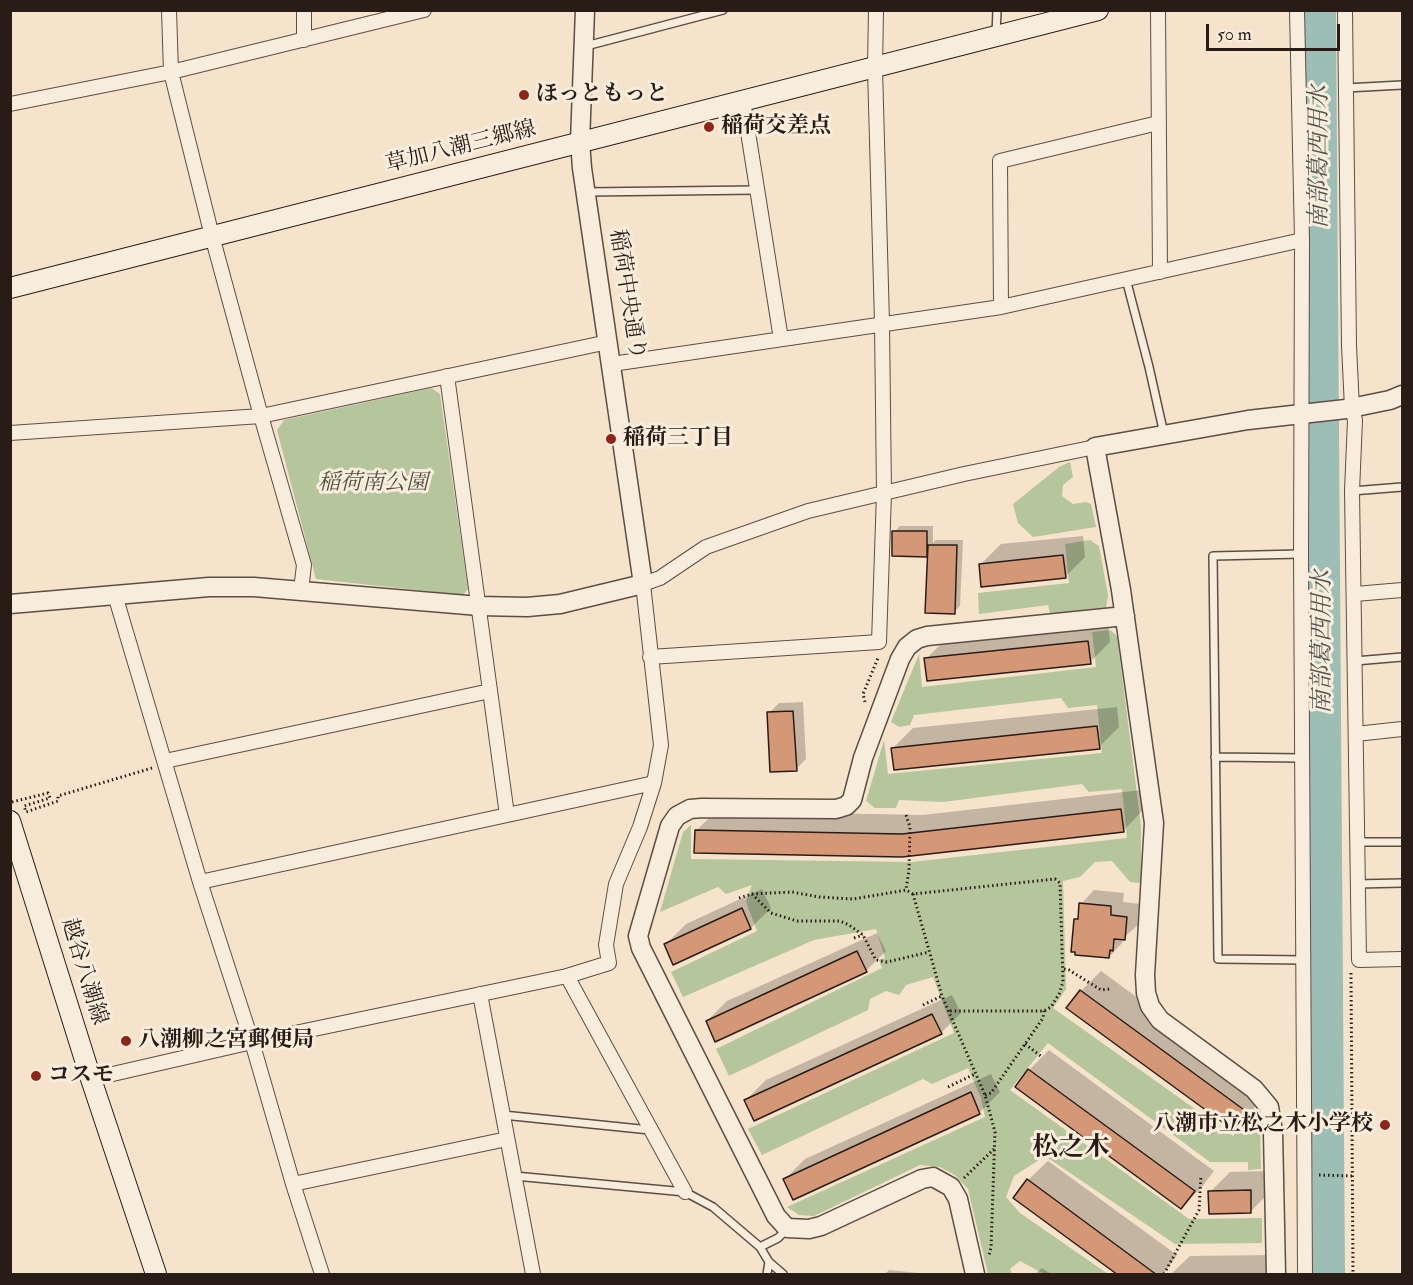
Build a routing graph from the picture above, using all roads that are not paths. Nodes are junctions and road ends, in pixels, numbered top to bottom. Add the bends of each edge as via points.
1 (169, 10) edge
2 (304, 10) edge
3 (424, 10) edge
4 (585, 10) edge
5 (723, 10) edge
6 (876, 10) edge
7 (997, 10) edge
8 (1098, 10) edge
9 (1158, 10) edge
10 (1297, 10) edge
11 (1345, 10) edge
12 (996, 37) junction
13 (304, 40) junction
14 (584, 46) junction
15 (875, 68) junction
16 (171, 72) junction
17 (1402, 85) edge
18 (1346, 88) junction
19 (743, 101) junction
20 (10, 104) edge
21 (1158, 123) junction
22 (580, 142) junction
23 (757, 190) junction
24 (586, 192) junction
25 (212, 236) junction
26 (1302, 240) junction
27 (1160, 272) junction
28 (1126, 279) junction
29 (10, 288) edge
30 (1000, 308) junction
31 (882, 323) junction
32 (781, 339) junction
33 (608, 342) junction
34 (612, 364) junction
35 (447, 376) junction
36 (1402, 395) edge
37 (1349, 409) junction
38 (1307, 413) junction
39 (261, 416) junction
40 (10, 433) edge
41 (1164, 434) junction
42 (1095, 447) junction
43 (1402, 487) edge
44 (1353, 491) junction
45 (884, 493) junction
46 (1301, 554) junction
47 (643, 585) junction
48 (301, 590) junction
49 (1402, 590) edge
50 (1355, 594) junction
51 (115, 595) junction
52 (10, 604) edge
53 (479, 606) junction
54 (1125, 616) junction
55 (650, 657) junction
56 (1402, 657) edge
57 (1355, 661) junction
58 (490, 691) junction
59 (1402, 729) edge
60 (1356, 734) junction
61 (1215, 757) junction
62 (1302, 758) junction
63 (165, 763) junction
64 (654, 783) junction
65 (507, 815) junction
66 (10, 820) edge
67 (1356, 842) junction
68 (1402, 842) edge
69 (200, 882) junction
70 (1402, 883) edge
71 (1357, 884) junction
72 (1402, 959) edge
73 (1304, 960) junction
74 (567, 976) junction
75 (480, 994) junction
76 (252, 1042) junction
77 (91, 1079) junction
78 (503, 1115) junction
79 (650, 1130) junction
80 (507, 1139) junction
81 (515, 1176) junction
82 (293, 1184) junction
83 (684, 1192) junction
84 (788, 1228) junction
85 (760, 1247) junction
86 (769, 1262) junction
87 (974, 1272) edge
88 (156, 1275) edge
89 (321, 1275) edge
90 (533, 1275) edge
91 (767, 1275) edge
92 (783, 1275) edge
93 (1276, 1275) edge
94 (1305, 1275) edge

1 - 16 street
2 - 13 street
3 - 13 street
4 - 14 street, 稲荷中央通り
5 - 14 lane
6 - 15 street
7 - 12 lane
8 - 12 main road, 草加八潮三郷線
9 - 21 street
10 - 26 street
11 - 18 street
12 - 15 main road, 草加八潮三郷線
13 - 16 street
14 - 22 street, 稲荷中央通り
15 - 19 main road, 草加八潮三郷線
15 - 31 street
16 - 20 street
16 - 25 street
17 - 18 lane
18 - 37 street
19 - 22 main road, 草加八潮三郷線
19 - 23 street
21 - 27 street
21 - 30 street via 1000,161
22 - 24 street, 稲荷中央通り
22 - 25 main road, 草加八潮三郷線
23 - 24 lane
23 - 32 street
24 - 33 street, 稲荷中央通り
25 - 29 main road, 草加八潮三郷線
25 - 39 street
26 - 27 street
26 - 38 street
27 - 28 street
28 - 30 street
28 - 41 lane
30 - 31 street
31 - 32 street
31 - 45 street
32 - 34 street
33 - 34 street, 稲荷中央通り
33 - 35 street
34 - 47 street, 稲荷中央通り
35 - 39 street
35 - 53 street
36 - 37 street
37 - 38 street
37 - 44 street via 1354,420
38 - 41 street
38 - 46 street
39 - 40 street
39 - 48 street via 304,565
41 - 42 street
42 - 45 street
42 - 54 street
43 - 44 lane
44 - 50 street
45 - 47 street via 808,511 706,547
45 - 55 street via 879,642
46 - 61 lane via 1213,556
46 - 62 street
47 - 53 street via 560,604
47 - 55 street
48 - 51 street via 209,587
48 - 53 street
49 - 50 street
50 - 57 street
51 - 52 street
51 - 63 street
53 - 58 street
54 - 84 street via 917,639 900,659 855,792 846,806 824,810 690,809 677,816 670,826 638,936 641,948 776,1216
54 - 93 street via 1154,823 1146,993 1160,1020 1254,1089 1269,1107 1273,1120
55 - 64 street via 661,745
56 - 57 lane
57 - 60 street
58 - 63 street
58 - 65 street
59 - 60 street
60 - 67 street
61 - 62 lane
61 - 73 lane via 1218,959
62 - 73 street
63 - 69 street
64 - 65 street
64 - 74 street via 616,884 606,945 609,963
65 - 69 street
66 - 77 main road, 越谷八潮線
67 - 68 lane
67 - 71 street
69 - 76 street
70 - 71 lane
71 - 72 street via 1359,960
73 - 94 street
74 - 75 street
74 - 79 street
75 - 76 street
75 - 78 street
76 - 77 street
76 - 82 street
77 - 88 main road, 越谷八潮線
78 - 79 lane
78 - 80 street
79 - 83 street
80 - 81 street
80 - 82 street
81 - 83 lane
81 - 90 street
82 - 89 street
83 - 85 lane via 713,1207
84 - 85 lane
84 - 87 street via 821,1226 933,1177 951,1187 957,1199
85 - 86 lane
86 - 91 lane
86 - 92 lane

